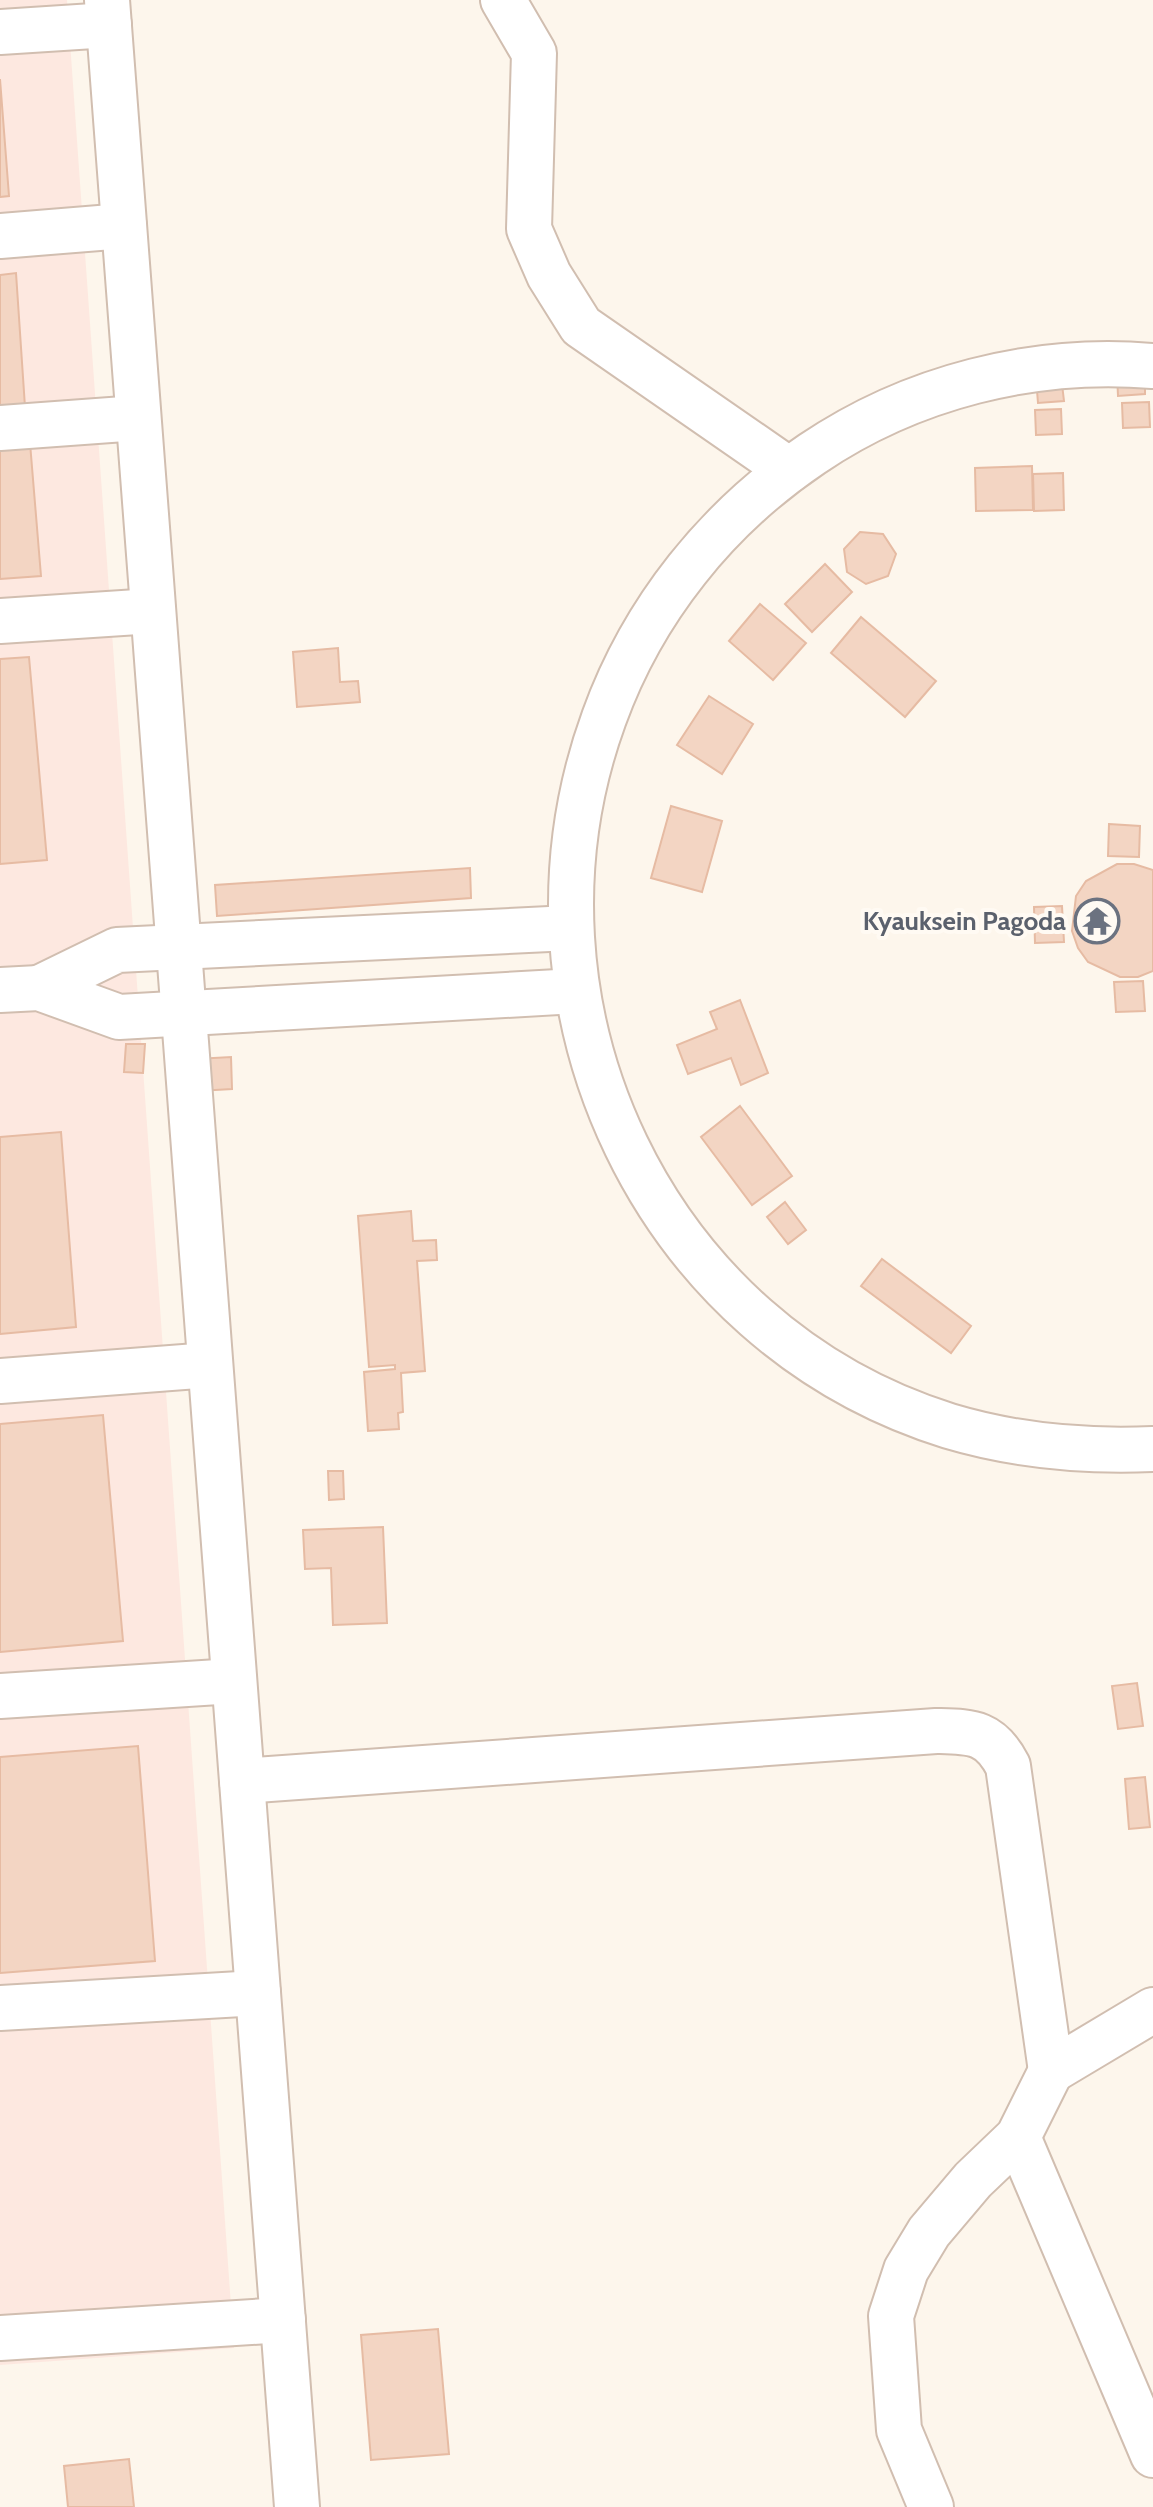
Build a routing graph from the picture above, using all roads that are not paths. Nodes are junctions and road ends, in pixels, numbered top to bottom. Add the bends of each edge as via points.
1 (503, 0) edge
2 (108, 13) edge
3 (0, 32) edge
4 (124, 226) junction
5 (0, 236) edge
6 (1153, 366) edge
7 (138, 418) junction
8 (0, 428) edge
9 (789, 470) junction
10 (153, 611) junction
11 (0, 621) edge
12 (570, 928) junction
13 (179, 947) junction
14 (19, 989) edge
15 (576, 991) junction
16 (184, 1013) junction
17 (210, 1365) junction
18 (0, 1381) edge
19 (1153, 1449) edge
20 (234, 1681) junction
21 (0, 1696) edge
22 (242, 1781) junction
23 (258, 1993) junction
24 (0, 2008) edge
25 (1153, 2010) edge
26 (1051, 2071) junction
27 (1018, 2137) junction
28 (283, 2320) junction
29 (0, 2338) edge
30 (1153, 2455) edge
31 (297, 2507) edge
32 (931, 2507) edge

1 - 9 street via 534,53 529,229 549,275 581,326
2 - 3 street
2 - 4 street
4 - 5 street
4 - 7 street
6 - 9 street via 1056,366 974,381 859,426
7 - 8 street
7 - 10 street
9 - 12 street via 752,500 686,570 658,609 613,693 577,816
10 - 11 street
10 - 13 street
12 - 13 street
12 - 15 street
13 - 14 street via 117,950
13 - 16 street
14 - 16 street via 119,1017
15 - 16 street
15 - 19 street via 596,1075 629,1155 701,1262 795,1349 869,1393 948,1425 1032,1445
16 - 17 street
17 - 18 street
17 - 20 street
20 - 21 street
20 - 22 street
22 - 23 street
22 - 26 street via 972,1732 997,1745 1008,1766
23 - 24 street
23 - 28 street
25 - 26 street
26 - 27 street
27 - 30 street
27 - 32 street via 929,2232 906,2270 891,2316 899,2430
28 - 29 street
28 - 31 street

